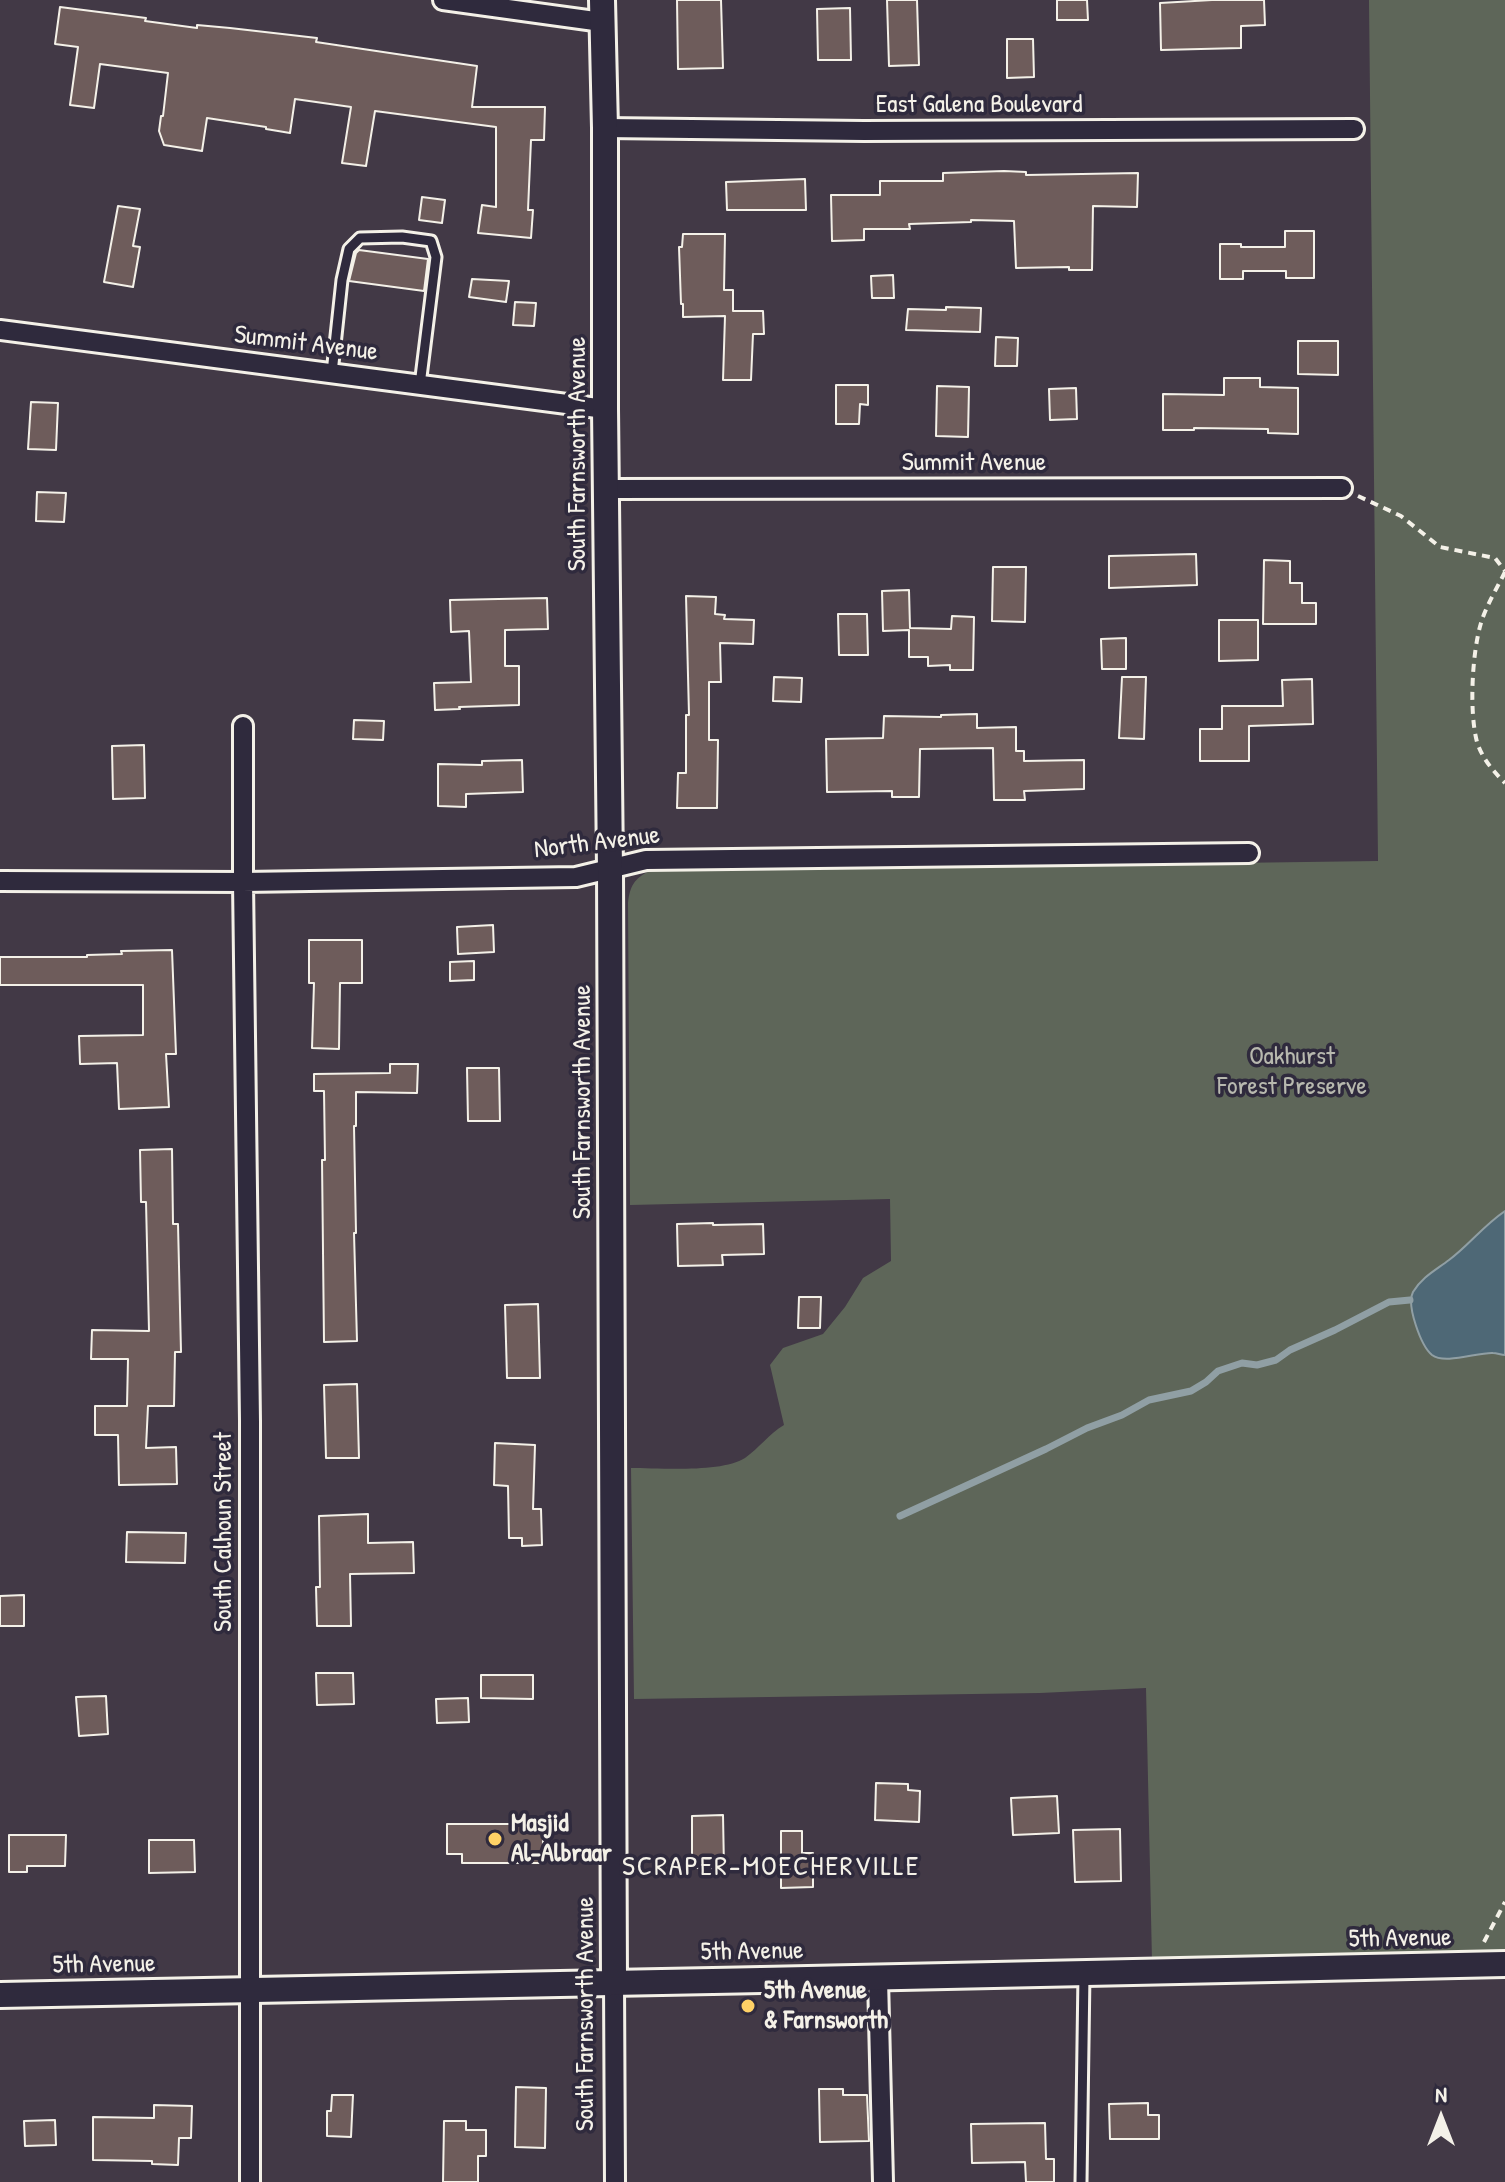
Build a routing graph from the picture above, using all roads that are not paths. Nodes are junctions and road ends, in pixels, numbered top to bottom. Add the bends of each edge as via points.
1 (443, 0) edge
2 (602, 11) edge
3 (605, 128) junction
4 (1354, 129) dead end
5 (0, 330) edge
6 (332, 373) junction
7 (420, 385) junction
8 (605, 409) junction
9 (1342, 488) road end
10 (606, 489) junction
11 (243, 726) dead end
12 (1249, 853) dead end
13 (610, 869) junction
14 (0, 881) edge
15 (243, 882) junction
16 (1505, 1964) edge
17 (1084, 1974) junction
18 (878, 1979) junction
19 (614, 1982) junction
20 (249, 1990) junction
21 (0, 1995) edge
22 (250, 2182) edge
23 (615, 2182) edge
24 (883, 2182) edge
25 (1081, 2182) edge

1 - 2 street
2 - 3 street, South Farnsworth Avenue
3 - 4 street, East Galena Boulevard
3 - 8 street, South Farnsworth Avenue
5 - 6 street, Summit Avenue
6 - 7 street, Summit Avenue
6 - 7 lane via 349,249 360,238 402,237 431,241 436,257
7 - 8 street, Summit Avenue
8 - 10 street, South Farnsworth Avenue
9 - 10 street, Summit Avenue
10 - 13 street, South Farnsworth Avenue
11 - 15 street, South Calhoun Street
12 - 13 street, North Avenue via 646,860
13 - 15 street, North Avenue via 576,877
13 - 19 street, South Farnsworth Avenue
14 - 15 street, North Avenue
15 - 20 street, South Calhoun Street via 250,1421
16 - 17 street, 5th Avenue
17 - 18 street, 5th Avenue
17 - 25 lane
18 - 19 street, 5th Avenue
18 - 24 street
19 - 20 street, 5th Avenue
19 - 23 street, South Farnsworth Avenue
20 - 21 street, 5th Avenue
20 - 22 street, South Calhoun Street

